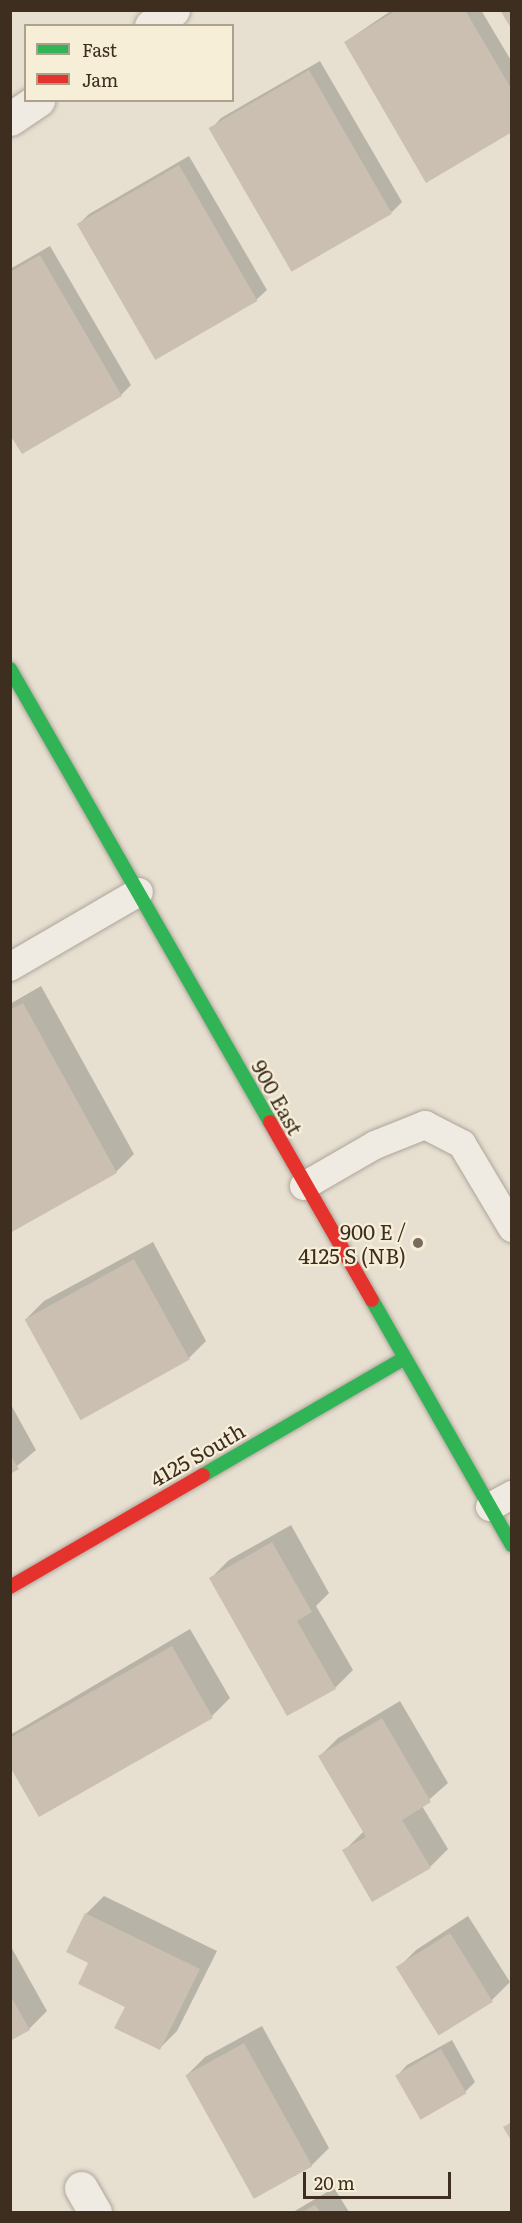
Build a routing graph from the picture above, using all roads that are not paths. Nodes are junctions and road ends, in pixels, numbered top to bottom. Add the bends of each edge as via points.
1 (173, 10) edge
2 (154, 24) edge
3 (35, 102) edge
4 (10, 119) edge
5 (10, 669) edge
6 (139, 892) junction
7 (10, 967) edge
8 (304, 1186) junction
9 (512, 1228) edge
10 (405, 1358) junction
11 (501, 1501) edge
12 (512, 1545) edge
13 (10, 1587) edge

1 - 2 street
3 - 4 street
5 - 6 main road, 900 East
6 - 7 lane
6 - 8 main road, 900 East
8 - 9 lane via 375,1145 425,1125 462,1144
8 - 10 main road, 900 East
10 - 11 main road, 900 East
10 - 13 main road, 4125 South
11 - 12 main road, 900 East

